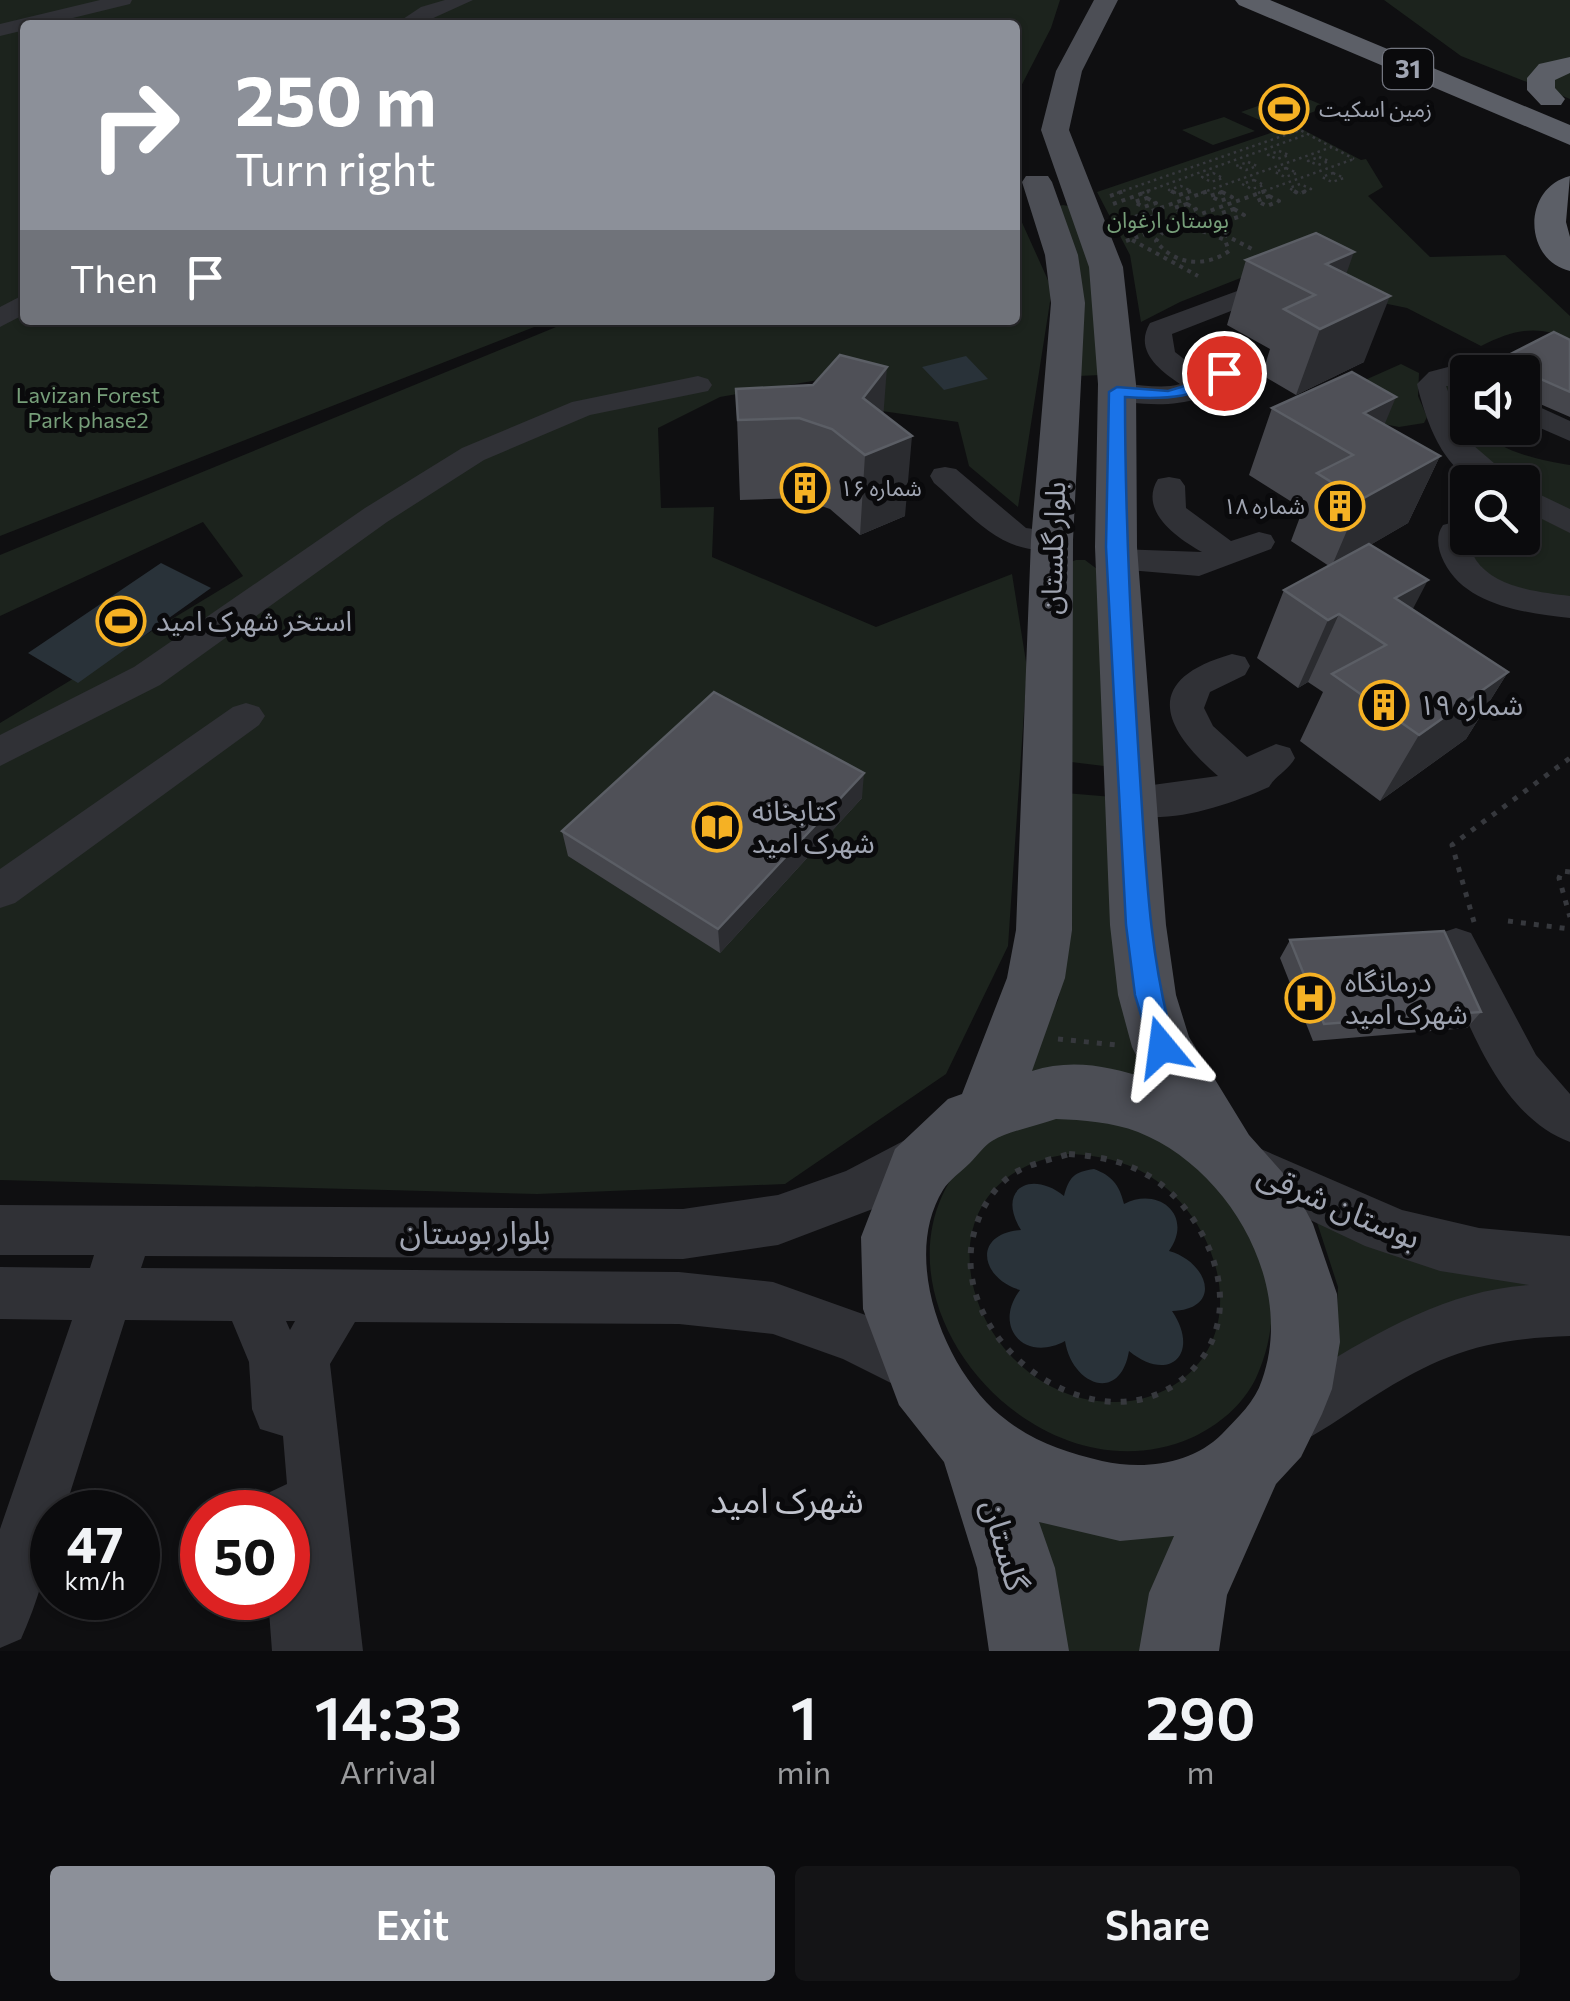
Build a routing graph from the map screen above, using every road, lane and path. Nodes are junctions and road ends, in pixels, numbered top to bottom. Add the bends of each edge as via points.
1 (123, 0) edge
2 (464, 0) edge
3 (1095, 0) edge
4 (1248, 0) edge
5 (1280, 0) edge
6 (1312, 0) edge
7 (41, 20) edge
8 (414, 20) edge
9 (1390, 62) junction
10 (1570, 65) edge
11 (1564, 109) edge
12 (1308, 134) junction
13 (1570, 136) edge
14 (1332, 147) junction
15 (1570, 148) edge
16 (1266, 149) junction
17 (1234, 160) junction
18 (1291, 161) junction
19 (1323, 163) dead end
20 (1331, 167) junction
21 (1320, 171) junction
22 (1201, 172) junction
23 (1259, 172) junction
24 (1292, 174) dead end
25 (1327, 175) dead end
26 (1242, 178) junction
27 (1300, 178) junction
28 (1158, 180) junction
29 (1287, 183) junction
30 (1167, 184) junction
31 (1226, 184) junction
32 (1294, 186) dead end
33 (1570, 186) edge
34 (1209, 190) junction
35 (1267, 190) junction
36 (1124, 192) junction
37 (1256, 195) junction
38 (1132, 196) junction
39 (1192, 196) junction
40 (1263, 198) dead end
41 (1234, 202) junction
42 (1174, 203) junction
43 (1220, 208) junction
44 (1157, 209) junction
45 (1228, 211) dead end
46 (1194, 215) junction
47 (1093, 219) junction
48 (1156, 224) dead end
49 (1166, 229) junction
50 (1220, 234) junction
51 (1254, 250) dead end
52 (1165, 255) junction
53 (1570, 261) edge
54 (1198, 276) dead end
55 (1290, 279) edge
56 (1450, 375) edge
57 (1061, 378) junction
58 (698, 385) dead end
59 (1117, 388) junction
60 (1540, 417) edge
61 (1570, 432) edge
62 (1450, 439) edge
63 (1453, 445) edge
64 (1477, 465) edge
65 (945, 476) dead end
66 (1169, 486) dead end
67 (1540, 506) edge
68 (1570, 523) edge
69 (1052, 540) junction
70 (1116, 554) junction
71 (1455, 555) edge
72 (1570, 607) edge
73 (1232, 666) dead end
74 (246, 716) dead end
75 (0, 752) edge
76 (1570, 758) edge
77 (1047, 771) junction
78 (1130, 790) junction
79 (1570, 872) edge
80 (0, 891) edge
81 (1570, 917) edge
82 (1508, 921) dead end
83 (1570, 929) edge
84 (1466, 939) joint
85 (1040, 1037) dead end
86 (1126, 1046) dead end
87 (988, 1107) junction
88 (1570, 1120) edge
89 (933, 1148) junction
90 (1230, 1157) junction
91 (0, 1230) edge
92 (128, 1230) junction
93 (1570, 1262) edge
94 (0, 1293) edge
95 (107, 1294) junction
96 (247, 1294) junction
97 (341, 1295) junction
98 (1570, 1310) edge
99 (917, 1369) junction
100 (1146, 1398) joint
101 (974, 1442) junction
102 (1265, 1442) junction
103 (0, 1618) edge
104 (304, 1651) edge
105 (332, 1651) edge
106 (1029, 1651) edge
107 (1180, 1651) edge

1 - 7 street
2 - 8 street
3 - 47 main road, بلوار گلستان via 1055,130
4 - 9 highway, 31
5 - 11 highway, 31
6 - 11 highway
9 - 13 highway, 31
9 - 15 highway via 1420,82
10 - 11 highway via 1541,78 1541,90
12 - 14 path
12 - 16 path
12 - 28 path via 1300,130
14 - 18 path
14 - 20 path via 1354,159
16 - 17 path
16 - 18 path
17 - 22 path
17 - 23 path
18 - 23 path
19 - 20 path
20 - 21 path
21 - 25 path
21 - 27 path
22 - 30 path
22 - 31 path
23 - 26 path
24 - 27 path
26 - 31 path
26 - 35 path
27 - 29 path
28 - 30 path
28 - 36 path
29 - 32 path
29 - 35 path
30 - 38 path
30 - 39 path
31 - 34 path
33 - 53 highway via 1546,222
34 - 39 path
34 - 41 path
35 - 37 path
36 - 38 path
36 - 47 path via 1101,200
37 - 40 path
37 - 41 path
38 - 44 path via 1147,198
38 - 47 path
39 - 42 path
41 - 43 path
42 - 44 path
42 - 46 path via 1186,204
43 - 45 path
43 - 46 path
44 - 47 path via 1118,223
46 - 49 path
46 - 50 path
47 - 49 path
47 - 52 path
47 - 57 main road, بلوار گلستان via 1067,267
47 - 59 main road, بلوار گلستان via 1106,267
48 - 49 path
49 - 50 path
49 - 52 path via 1156,241
50 - 51 path
50 - 52 path via 1229,252 1217,260
52 - 54 path
55 - 59 street via 1160,329 1157,350 1218,380 1168,396
56 - 62 street via 1431,384
57 - 59 main road
57 - 69 main road, بلوار گلستان
58 - 75 street via 582,408 473,454 147,676
59 - 70 main road, بلوار گلستان
60 - 61 street
63 - 64 street
65 - 69 street via 1018,538
66 - 70 street via 1171,515 1241,545 1198,565
67 - 68 street
69 - 70 main road
69 - 77 main road, بلوار گلستان
70 - 78 main road, بلوار گلستان
71 - 72 street via 1480,582 1518,598
73 - 78 street via 1190,690 1187,720 1266,771 1196,799
74 - 80 street
76 - 84 path via 1452,845
77 - 78 main road
77 - 87 main road, بلوار گلستان via 1044,930 1036,978
78 - 90 main road, بلوار گلستان via 1147,995 1162,1047
79 - 81 path via 1559,878
82 - 83 path
84 - 88 street via 1530,1089 1552,1113
85 - 86 path
87 - 89 main road
87 - 90 main road via 1056,1090 1093,1092 1166,1114
89 - 92 street, بلوار بوستان via 860,1190 778,1220 683,1234
89 - 99 main road via 899,1211 892,1248 900,1329
90 - 93 street, بوستان شرقی via 1344,1215 1417,1242
90 - 102 main road via 1281,1226 1306,1305 1302,1372
91 - 92 street, بلوار بوستان
92 - 95 street
94 - 95 street
95 - 96 street
95 - 103 street
96 - 97 street
96 - 104 street via 276,1361
97 - 99 street via 679,1298 773,1308 855,1337
97 - 105 street via 303,1359
98 - 102 street via 1480,1318 1444,1331 1347,1382
99 - 101 main road
100 - 100 path via 1188,1374 1214,1336 1220,1288 1207,1240 1178,1198 1126,1164 1091,1154 1026,1164 992,1191 972,1230 970,1277 987,1326 1022,1368 1057,1389 1095,1401
101 - 102 main road via 1054,1490 1144,1504 1188,1496 1226,1479
101 - 106 main road, گلستان via 1016,1568
102 - 107 main road via 1188,1593

